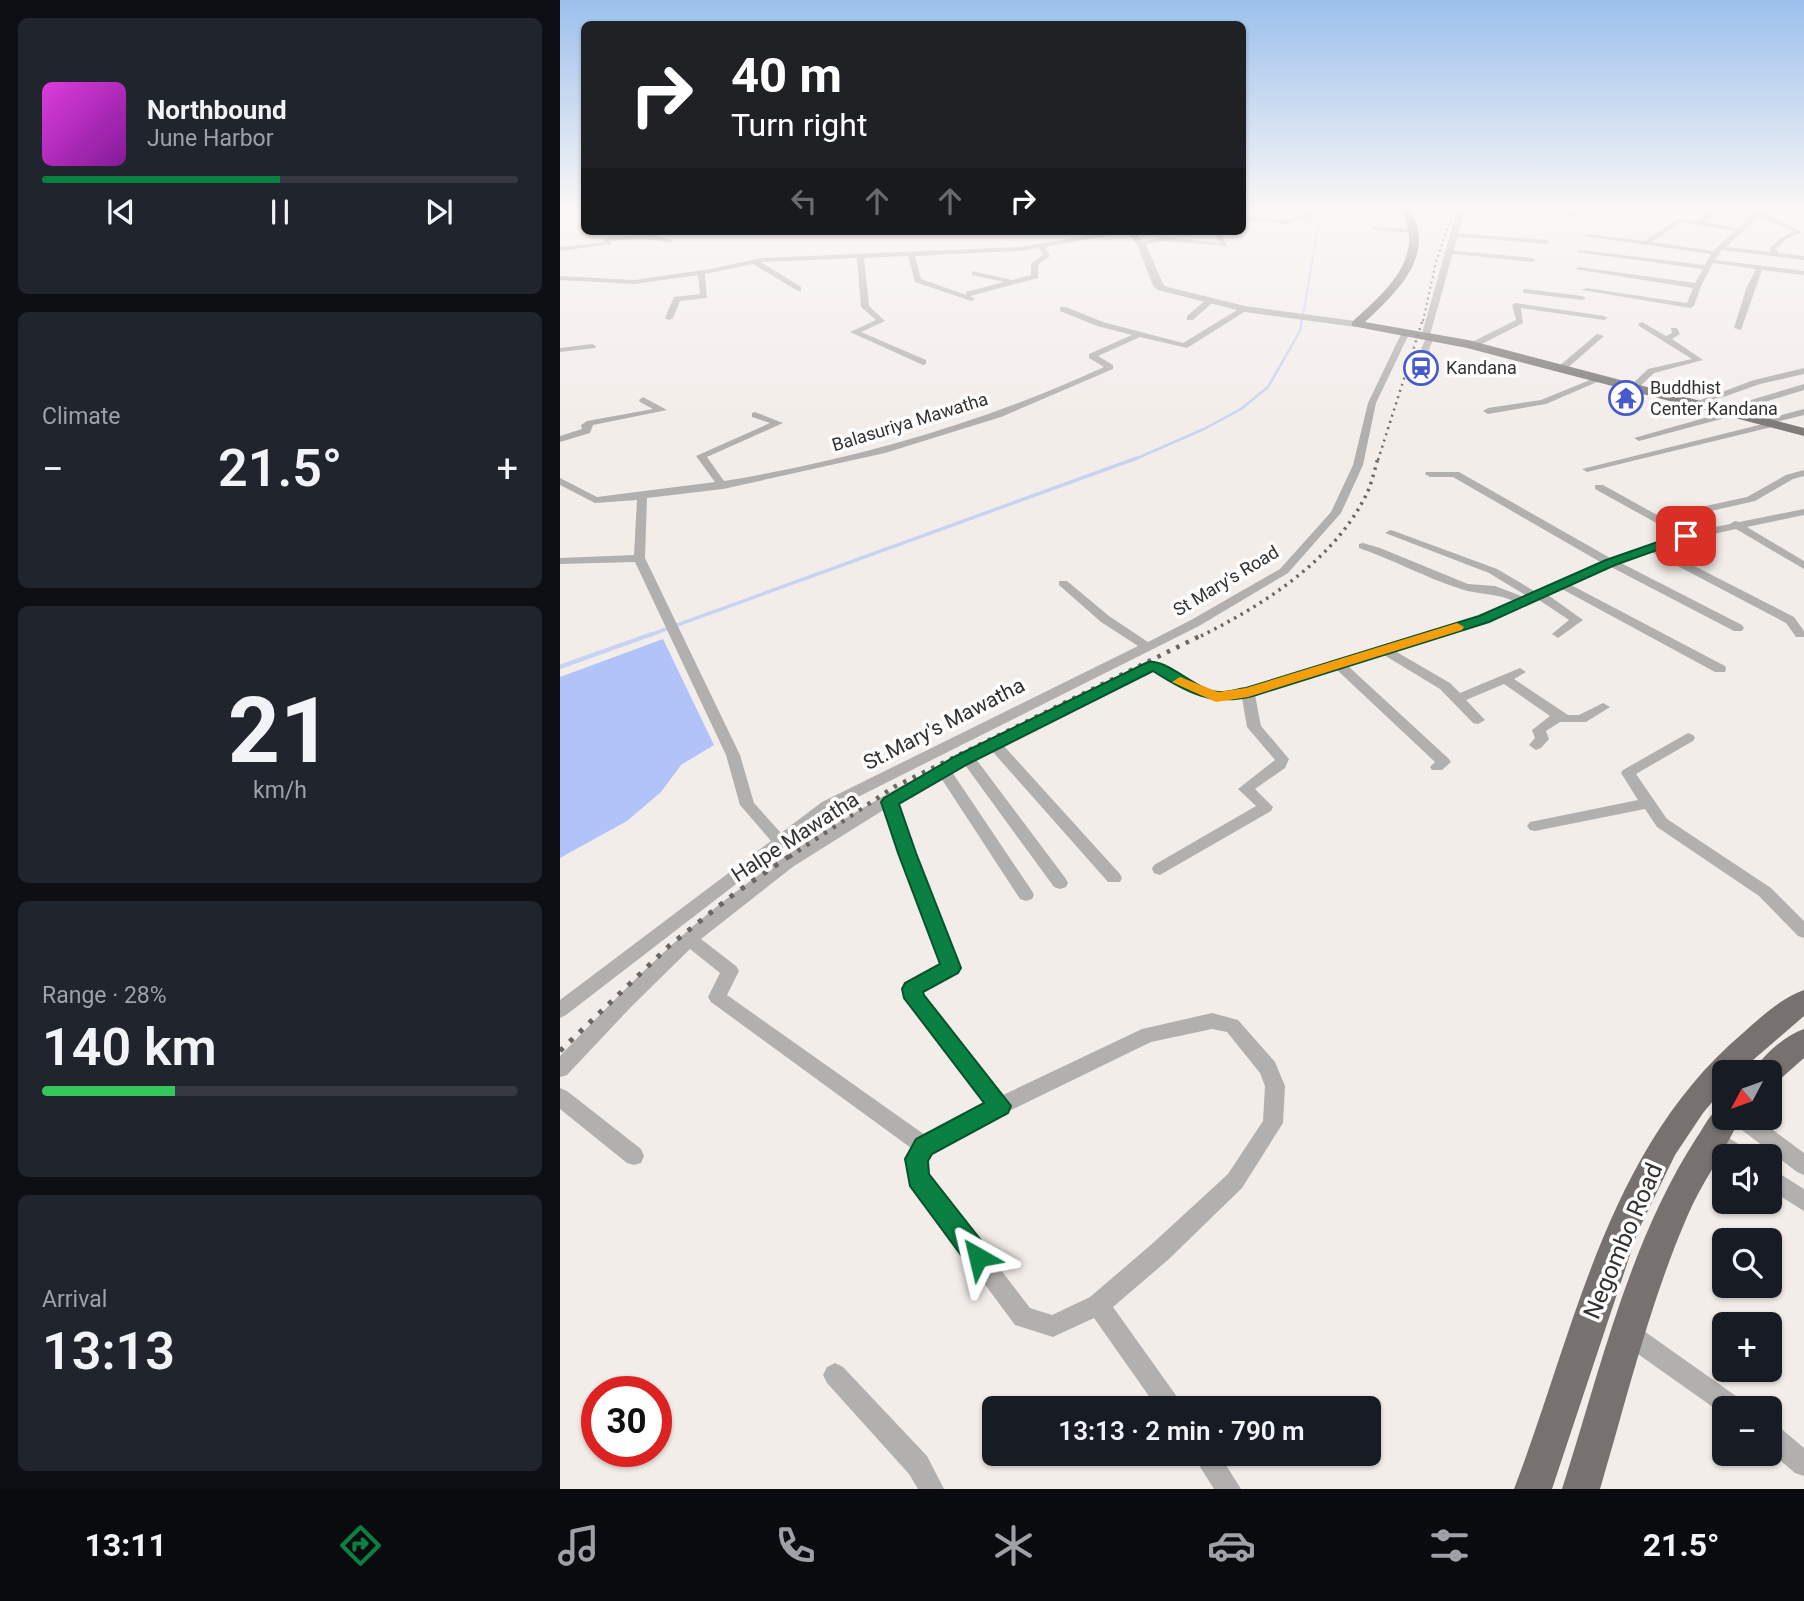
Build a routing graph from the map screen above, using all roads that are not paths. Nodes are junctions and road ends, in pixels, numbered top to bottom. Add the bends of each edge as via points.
1 (588, 279) edge
2 (652, 279) edge
3 (702, 279) edge
4 (783, 279) edge
5 (862, 279) edge
6 (918, 279) edge
7 (1002, 279) edge
8 (1022, 279) edge
9 (1155, 279) edge
10 (1397, 279) edge
11 (1440, 279) edge
12 (1652, 279) edge
13 (1701, 279) edge
14 (1755, 279) edge
15 (1013, 282) junction
16 (1697, 286) junction
17 (798, 289) dead end
18 (1586, 290) dead end
19 (1582, 298) dead end
20 (1210, 301) junction
21 (1516, 305) junction
22 (1063, 309) dead end
23 (1245, 309) junction
24 (669, 318) dead end
25 (1190, 318) dead end
26 (1604, 318) dead end
27 (1356, 324) junction
28 (1642, 324) dead end
29 (1738, 328) dead end
30 (1674, 330) dead end
31 (1406, 332) junction
32 (1139, 335) junction
33 (1428, 335) junction
34 (1600, 336) dead end
35 (1666, 339) junction
36 (1473, 345) junction
37 (592, 346) dead end
38 (560, 350) edge
39 (923, 362) dead end
40 (1431, 364) dead end
41 (1561, 369) junction
42 (1804, 371) edge
43 (1600, 379) junction
44 (1804, 387) edge
45 (1633, 388) junction
46 (643, 400) dead end
47 (1695, 404) junction
48 (1488, 411) dead end
49 (1729, 412) junction
50 (1804, 412) edge
51 (755, 415) dead end
52 (1769, 423) junction
53 (1804, 432) edge
54 (1639, 438) dead end
55 (560, 439) edge
56 (1587, 469) dead end
57 (1804, 473) edge
58 (1430, 474) dead end
59 (560, 481) edge
60 (723, 486) junction
61 (1599, 487) dead end
62 (642, 496) junction
63 (1804, 512) edge
64 (1659, 519) junction
65 (1735, 524) junction
66 (1390, 533) dead end
67 (1686, 536) junction
68 (1363, 546) dead end
69 (1651, 548) junction
70 (639, 558) junction
71 (560, 561) edge
72 (1611, 563) junction
73 (1804, 566) edge
74 (1063, 583) dead end
75 (1563, 585) junction
76 (1534, 598) junction
77 (1738, 628) dead end
78 (1558, 634) dead end
79 (1800, 634) dead end
80 (1139, 649) junction
81 (1385, 650) junction
82 (1338, 664) junction
83 (1153, 665) junction
84 (1720, 669) dead end
85 (1520, 672) dead end
86 (1505, 678) junction
87 (1248, 693) junction
88 (1458, 699) junction
89 (1603, 707) dead end
90 (1559, 716) junction
91 (1478, 720) dead end
92 (1688, 738) dead end
93 (994, 744) junction
94 (1536, 745) dead end
95 (967, 758) junction
96 (1437, 767) dead end
97 (944, 771) junction
98 (890, 802) junction
99 (1647, 803) junction
100 (1535, 826) dead end
101 (779, 840) junction
102 (1160, 869) dead end
103 (1114, 878) dead end
104 (1060, 883) dead end
105 (1026, 895) dead end
106 (1804, 930) edge
107 (690, 939) junction
108 (1804, 1001) edge
109 (560, 1010) edge
110 (1801, 1048) edge
111 (1782, 1062) edge
112 (560, 1069) edge
113 (560, 1097) edge
114 (1000, 1106) junction
115 (1717, 1130) edge
116 (1757, 1130) edge
117 (924, 1146) junction
118 (634, 1156) dead end
119 (1804, 1165) edge
120 (1782, 1186) edge
121 (1804, 1201) edge
122 (1098, 1305) junction
123 (1629, 1334) junction
124 (835, 1375) dead end
125 (1163, 1396) edge
126 (1717, 1396) edge
127 (1782, 1446) edge
128 (1804, 1464) edge
129 (1213, 1466) edge
130 (932, 1489) edge
131 (1229, 1489) edge
132 (1533, 1489) edge
133 (1581, 1489) edge

1 - 2 street
3 - 24 street via 704,296 677,299
4 - 17 street
5 - 39 street via 865,307 881,321 854,332
6 - 15 street via 970,296
7 - 15 street
8 - 15 street
9 - 20 street via 1158,286
10 - 27 main road
11 - 33 street
12 - 16 street
13 - 16 street
14 - 29 street
16 - 18 street via 1689,309
19 - 21 street via 1526,290
20 - 23 street
20 - 25 street
21 - 26 street
21 - 36 street via 1520,321
22 - 32 street
23 - 27 street
23 - 32 street via 1184,346
27 - 31 main road
28 - 35 street
30 - 35 street via 1676,334
31 - 33 main road
31 - 80 street, St Mary's Road via 1372,403 1358,465 1336,513 1284,571 1195,623
32 - 60 street, Balasuriya Mawatha via 1092,356 1110,367 1054,395 850,461
33 - 36 main road
33 - 40 street via 1425,349
34 - 41 street
35 - 45 street via 1699,360 1651,371
36 - 41 main road
37 - 38 street
41 - 43 main road
42 - 47 street
43 - 45 main road
43 - 48 street via 1543,402
44 - 49 street
45 - 47 main road
46 - 55 street via 662,410 590,423 587,431
47 - 49 main road
49 - 52 main road
49 - 54 street
50 - 52 street
51 - 60 street via 778,424 701,456
52 - 53 main road
52 - 56 street
57 - 64 street via 1782,479 1750,499
58 - 72 street via 1454,474
59 - 62 street, Balasuriya Mawatha via 596,500
60 - 62 street, Balasuriya Mawatha
61 - 64 street
62 - 70 street
63 - 65 street
64 - 67 street
65 - 67 street
65 - 73 street
66 - 76 street via 1493,571
67 - 69 street
68 - 76 street via 1466,587
69 - 72 street
69 - 79 street via 1790,620
70 - 71 street
70 - 101 street via 733,755 747,805
72 - 75 street
72 - 77 street
74 - 80 street
75 - 76 street
75 - 84 street
76 - 78 street via 1577,620
76 - 81 street
80 - 83 street
80 - 101 street, St.Mary's Mawatha via 827,806
81 - 82 street
81 - 88 street via 1445,686
82 - 87 street
82 - 96 street via 1444,762
83 - 87 street via 1216,697
83 - 93 street, Halpe Mawatha
85 - 86 street
86 - 88 street
86 - 90 street
87 - 102 street via 1254,727 1282,759 1245,789 1266,807
88 - 91 street
89 - 90 street via 1581,719
90 - 94 street via 1539,730 1542,739
92 - 99 street via 1628,773
93 - 95 street, Halpe Mawatha
93 - 103 street
95 - 97 street, Halpe Mawatha
95 - 104 street
97 - 98 street, Halpe Mawatha
97 - 105 street
98 - 107 street, Halpe Mawatha via 741,896
98 - 114 street via 951,968 912,989 915,998
99 - 100 street
99 - 106 street via 1662,823 1765,892
101 - 109 street, St.Mary's Mawatha
107 - 112 street, Halpe Mawatha
107 - 117 street via 730,971 717,998
108 - 132 highway, Negombo Road via 1724,1068 1664,1145 1638,1194 1609,1267
110 - 111 highway
113 - 118 street
114 - 117 street
114 - 122 street via 1149,1035 1212,1021 1232,1025 1268,1068 1275,1086 1273,1123 1235,1181
115 - 123 highway, Negombo Road via 1669,1219
116 - 119 street
117 - 122 street via 916,1159 918,1178 1023,1317 1053,1326
120 - 121 street
122 - 125 street
123 - 126 street
123 - 133 highway, Negombo Road
124 - 130 street via 918,1465
127 - 128 street
129 - 131 street

